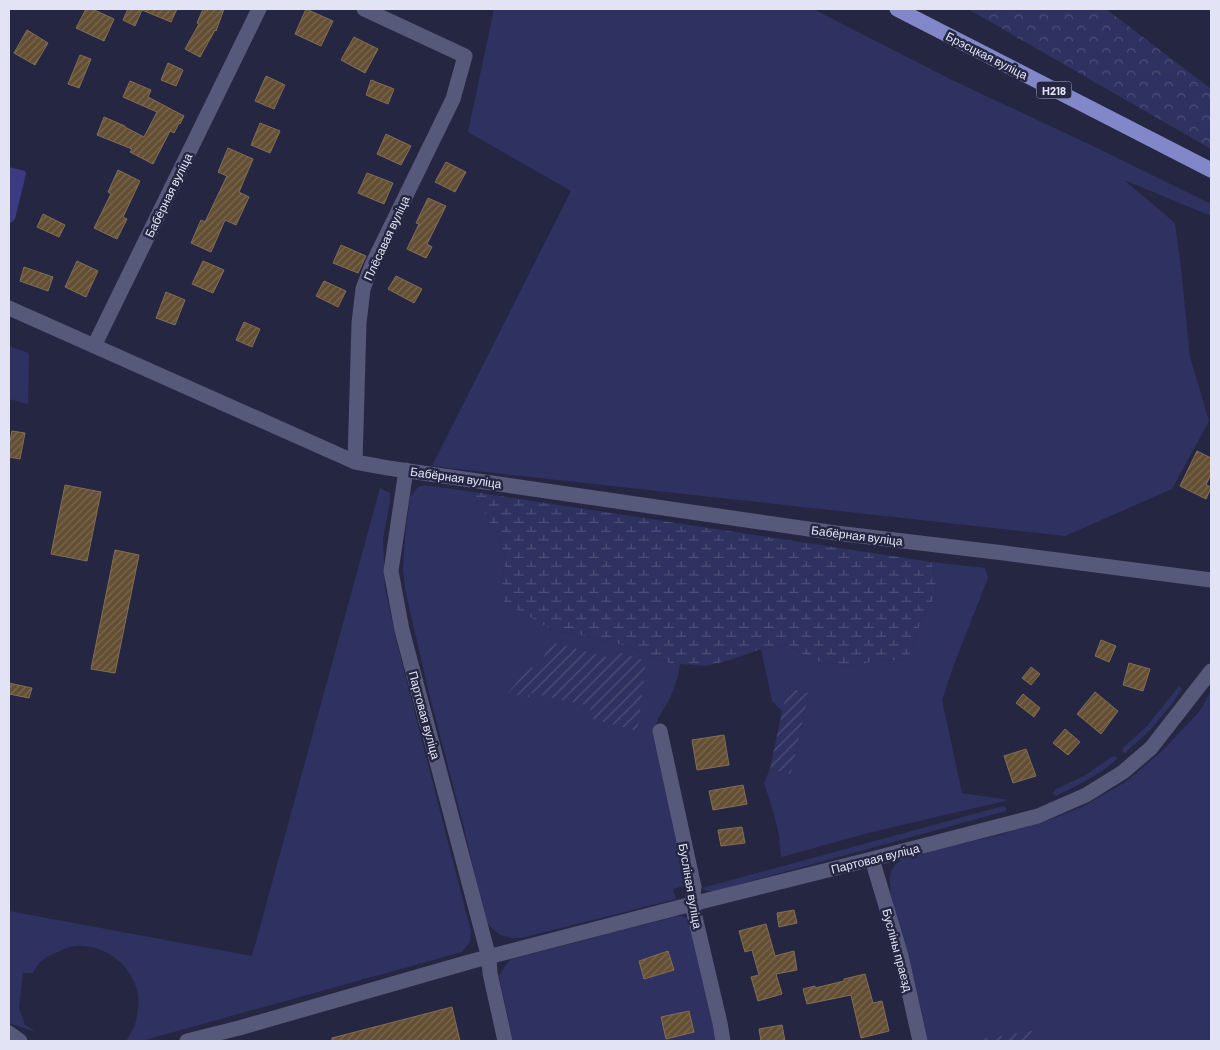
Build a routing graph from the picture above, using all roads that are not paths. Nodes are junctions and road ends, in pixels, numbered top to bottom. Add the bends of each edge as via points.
1 (259, 9) edge
2 (364, 9) edge
3 (897, 9) edge
4 (1211, 170) edge
5 (9, 308) edge
6 (94, 346) junction
7 (355, 462) junction
8 (406, 470) junction
9 (1211, 580) edge
10 (1211, 671) edge
11 (660, 731) dead end
12 (872, 859) junction
13 (692, 904) junction
14 (489, 958) junction
15 (9, 1033) edge
16 (241, 1034) edge
17 (20, 1041) edge
18 (187, 1041) edge
19 (505, 1041) edge
20 (723, 1041) edge
21 (920, 1041) edge

1 - 6 street, Бабёрная вуліца
2 - 7 street, Плёсавая вуліца via 466,56 452,99 363,289
3 - 4 main road, Брэсцкая вуліца / Н218
5 - 6 street
6 - 7 street, Бабёрная вуліца
7 - 8 street, Бабёрная вуліца
8 - 9 street, Бабёрная вуліца via 836,533
8 - 14 street, Партовая вуліца via 391,571 402,630
10 - 12 street, Партовая вуліца via 1151,748 1123,772 1086,795 1038,816
11 - 13 street, Бусліная вуліца via 694,887
12 - 13 street, Партовая вуліца
12 - 21 street, Бусліны праезд via 901,956
13 - 14 street, Партовая вуліца
13 - 20 street, Бусліная вуліца
14 - 16 street, Партовая вуліца
14 - 19 street
15 - 17 street
16 - 18 street, Партовая вуліца

